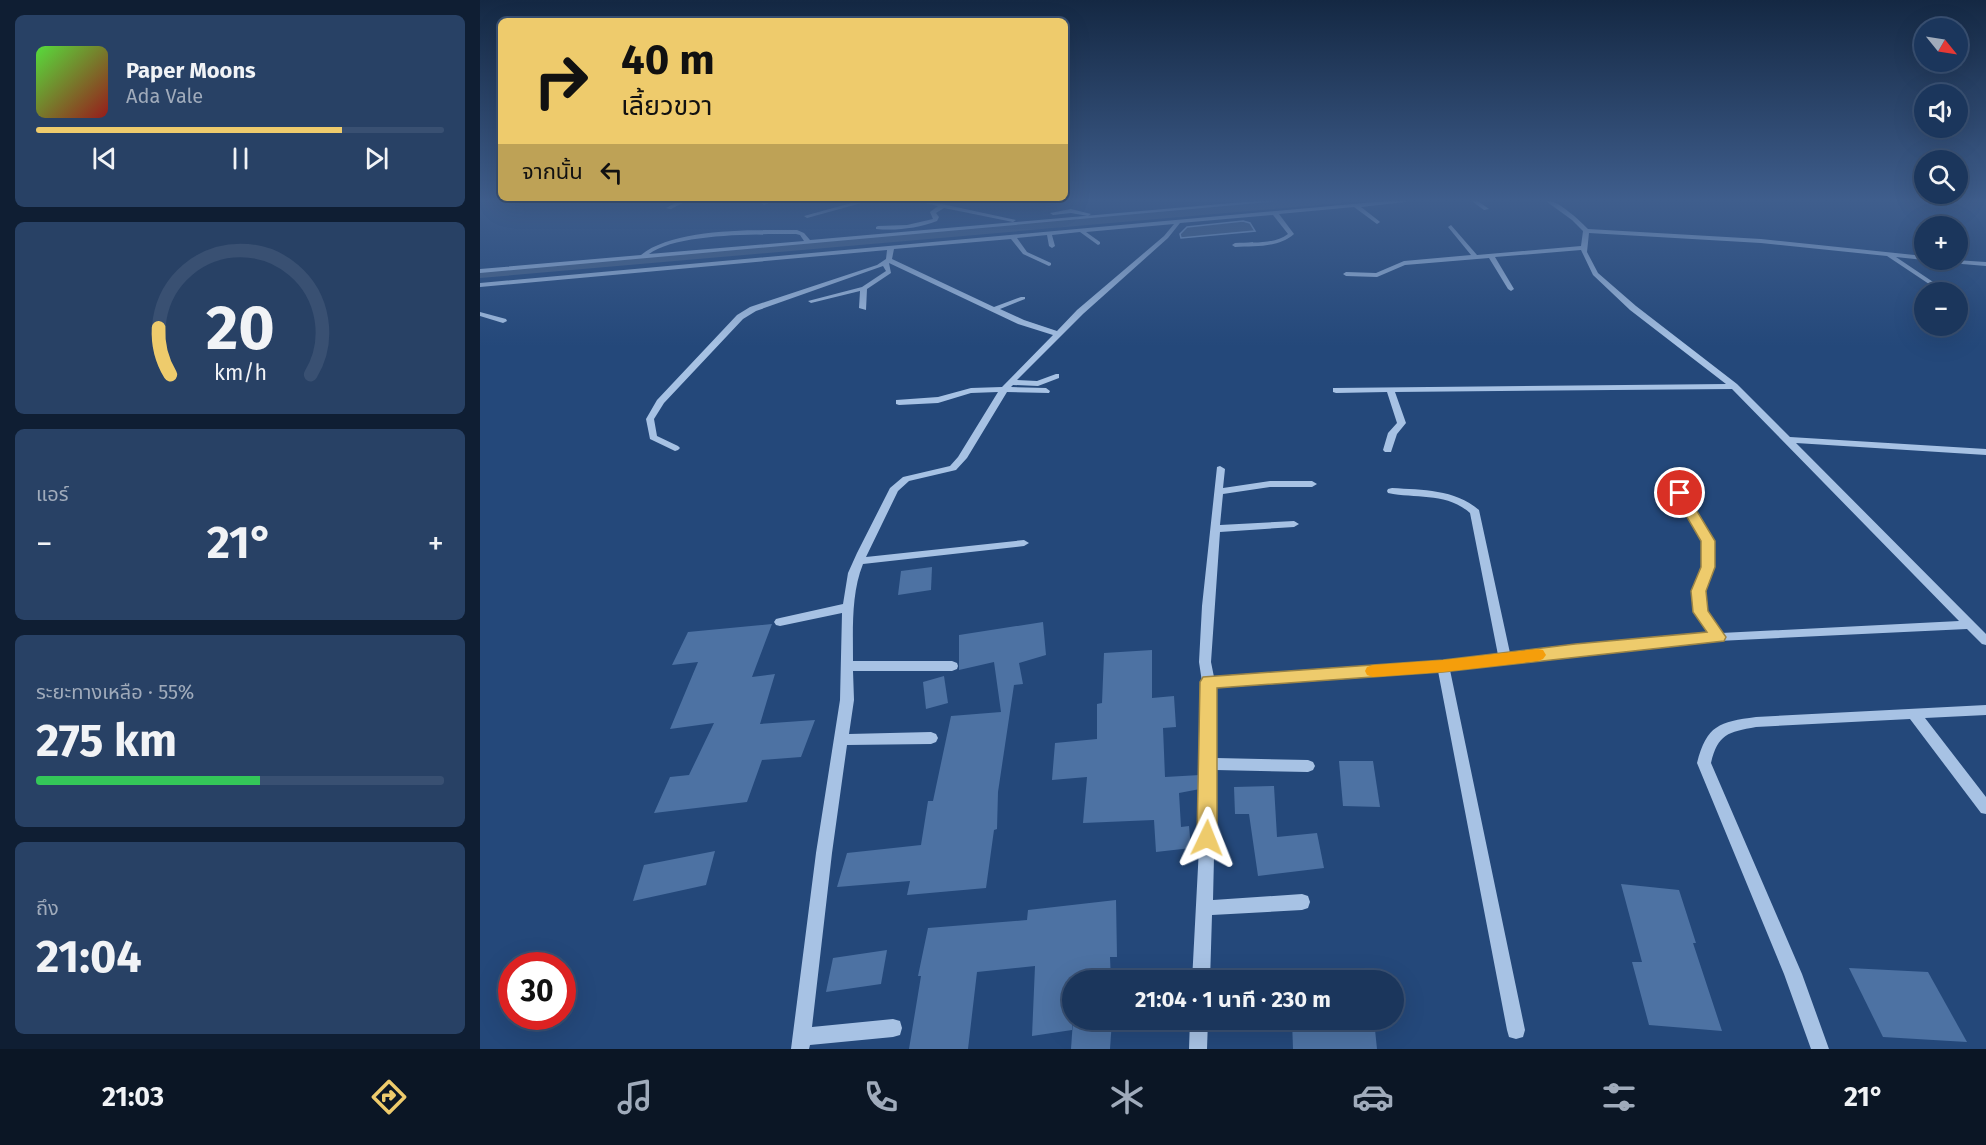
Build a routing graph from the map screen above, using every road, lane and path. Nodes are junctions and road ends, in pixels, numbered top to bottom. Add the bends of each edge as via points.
1 (891, 247) edge
2 (650, 248) edge
3 (742, 248) edge
4 (881, 248) edge
5 (1021, 248) edge
6 (1153, 248) edge
7 (1468, 248) edge
8 (1583, 248) joint
9 (1828, 248) edge
10 (1887, 254) junction
11 (1491, 255) junction
12 (1475, 256) junction
13 (642, 257) junction
14 (1914, 257) edge
15 (887, 261) junction
16 (1968, 262) edge
17 (1049, 264) dead end
18 (1986, 264) edge
19 (480, 271) edge
20 (1346, 274) dead end
21 (1929, 282) edge
22 (480, 285) edge
23 (864, 288) junction
24 (1511, 290) dead end
25 (1023, 298) dead end
26 (811, 301) dead end
27 (862, 308) dead end
28 (995, 309) junction
29 (480, 314) edge
30 (503, 321) dead end
31 (1057, 334) junction
32 (1056, 376) dead end
33 (1007, 385) junction
34 (1734, 386) junction
35 (1336, 390) dead end
36 (1390, 390) junction
37 (1046, 391) dead end
38 (899, 402) dead end
39 (1786, 440) junction
40 (675, 448) dead end
41 (1388, 450) dead end
42 (1986, 452) edge
43 (1220, 469) dead end
44 (1312, 484) dead end
45 (1392, 491) dead end
46 (1218, 492) junction
47 (1680, 493) dead end
48 (1294, 524) dead end
49 (1215, 529) junction
50 (1024, 543) dead end
51 (859, 561) junction
52 (849, 607) junction
53 (780, 621) dead end
54 (1969, 625) junction
55 (1718, 637) junction
56 (1986, 641) edge
57 (1505, 659) junction
58 (847, 666) junction
59 (952, 666) dead end
60 (1443, 666) junction
61 (1209, 682) junction
62 (1986, 710) edge
63 (1914, 714) junction
64 (931, 738) dead end
65 (841, 740) junction
66 (1209, 764) junction
67 (1308, 766) dead end
68 (1986, 808) edge
69 (1302, 902) dead end
70 (1204, 908) junction
71 (1201, 970) edge
72 (893, 1028) dead end
73 (1199, 1030) edge
74 (1516, 1030) dead end
75 (801, 1043) edge
76 (1198, 1049) edge
77 (1820, 1049) edge

1 - 15 street
2 - 13 street
3 - 13 street
4 - 22 street
5 - 17 street
6 - 31 street
7 - 12 street
8 - 11 street
8 - 34 street via 1595,274
9 - 10 street
10 - 14 street
10 - 21 street
11 - 12 street
11 - 24 street
12 - 20 street via 1404,262 1377,275
13 - 19 street
15 - 23 street via 889,272
15 - 28 street
15 - 40 street via 740,317 660,402 650,419 653,437
16 - 18 street
23 - 26 street
23 - 27 street
25 - 28 street
28 - 31 street
29 - 30 street
31 - 33 street
32 - 33 street via 1038,384
33 - 37 street
33 - 38 street via 938,400
33 - 51 street via 953,468 906,479 894,490
34 - 36 street
34 - 39 street
35 - 36 street
36 - 41 street via 1402,423 1393,433
39 - 42 street
39 - 54 street
43 - 46 street
44 - 46 street via 1270,484
45 - 57 street via 1448,497 1466,502 1475,512
46 - 49 street
47 - 55 street via 1708,541 1708,567 1698,591 1701,612
48 - 49 street
49 - 61 street via 1205,662
50 - 51 street
51 - 52 street
52 - 53 street
52 - 58 street
54 - 55 street
54 - 56 street
55 - 57 street
57 - 60 street
58 - 59 street
58 - 65 street
60 - 61 street
60 - 74 street
61 - 66 street
62 - 63 street
63 - 68 street
63 - 77 street via 1756,722 1719,731 1708,744 1704,763 1793,974
64 - 65 street
65 - 75 street
66 - 67 street
66 - 70 street
69 - 70 street
70 - 71 street
72 - 75 street
73 - 76 street

